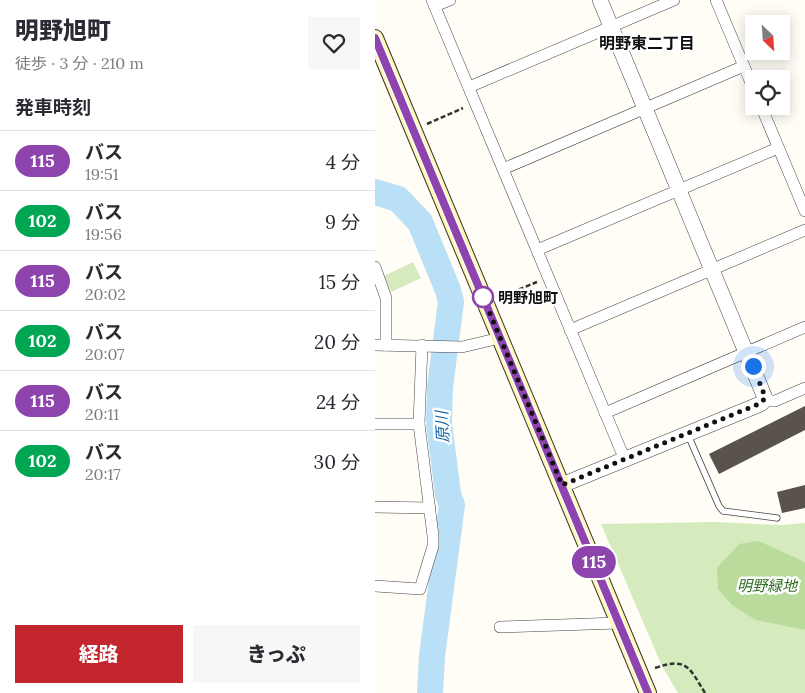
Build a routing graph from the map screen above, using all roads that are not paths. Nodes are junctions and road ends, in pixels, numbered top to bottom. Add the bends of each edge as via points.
1 (450, 0) edge
2 (600, 0) edge
3 (673, 0) edge
4 (716, 0) edge
5 (433, 3) edge
6 (611, 27) junction
7 (375, 38) edge
8 (744, 66) junction
9 (746, 70) edge
10 (469, 87) junction
11 (645, 108) junction
12 (765, 115) edge
13 (778, 148) junction
14 (503, 169) junction
15 (679, 190) junction
16 (805, 211) edge
17 (805, 230) edge
18 (537, 250) junction
19 (375, 267) edge
20 (712, 270) junction
21 (379, 289) edge
22 (805, 327) edge
23 (570, 330) junction
24 (500, 338) junction
25 (380, 345) edge
26 (424, 345) junction
27 (747, 352) junction
28 (805, 388) edge
29 (763, 401) junction
30 (605, 413) junction
31 (375, 424) edge
32 (419, 424) junction
33 (688, 434) junction
34 (625, 460) junction
35 (562, 485) junction
36 (375, 507) edge
37 (430, 508) junction
38 (777, 518) dead end
39 (375, 586) edge
40 (619, 623) junction
41 (500, 627) dead end
42 (648, 690) edge

1 - 5 street
2 - 6 street
3 - 6 street
4 - 8 street
5 - 10 street
6 - 10 street
6 - 11 street
7 - 24 main road
8 - 9 street
8 - 11 street
10 - 14 street
11 - 14 street
11 - 15 street
12 - 13 street
13 - 15 street
13 - 16 street
14 - 18 street
15 - 18 street
15 - 20 street
17 - 20 street
18 - 23 street
19 - 21 street
20 - 23 street
20 - 27 street
21 - 25 street via 386,298
22 - 27 street
23 - 30 street
24 - 26 street via 462,347
24 - 35 main road
25 - 26 street
26 - 32 street
27 - 29 street via 764,394
27 - 30 street
28 - 29 street via 775,401
29 - 33 street
30 - 34 street
31 - 32 street
32 - 37 street
33 - 34 street
33 - 38 lane via 723,510
34 - 35 street
35 - 40 main road
36 - 37 street
37 - 39 street via 433,546 420,588
40 - 41 street
40 - 42 main road

